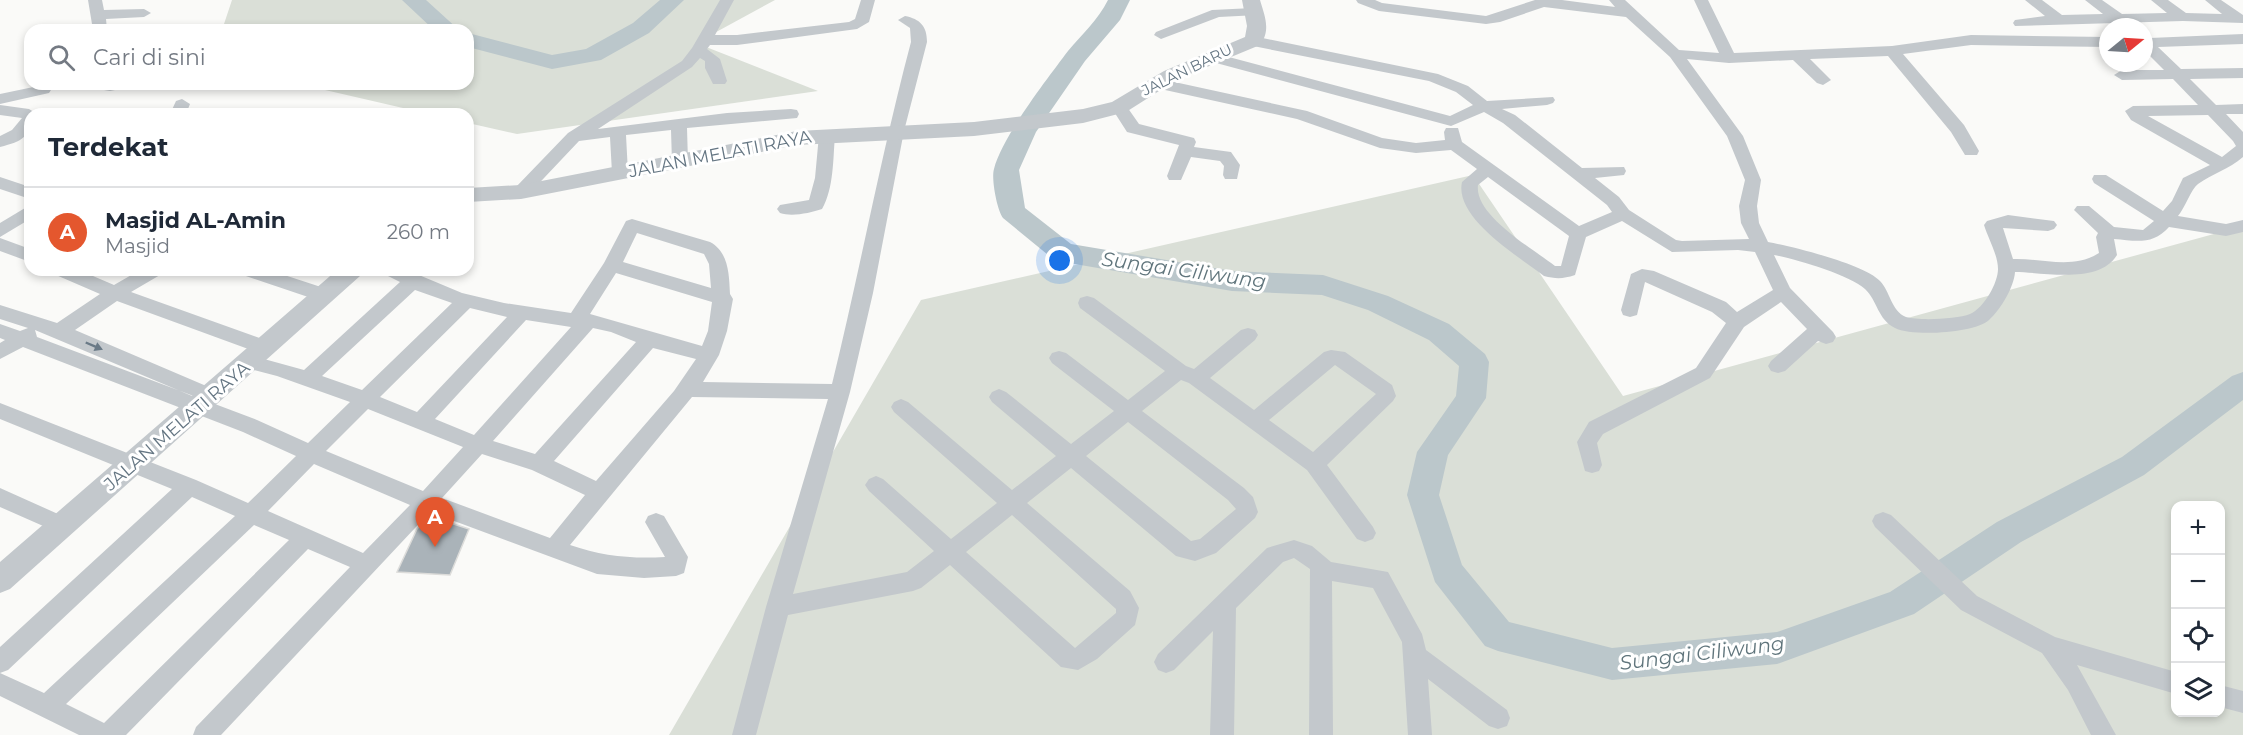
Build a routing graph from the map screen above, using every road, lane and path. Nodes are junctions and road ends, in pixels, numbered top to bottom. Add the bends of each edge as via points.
1 (727, 0) edge
2 (868, 0) edge
3 (1364, 0) edge
4 (1616, 0) edge
5 (1701, 0) edge
6 (2032, 0) edge
7 (2092, 0) edge
8 (2158, 0) edge
9 (2212, 0) edge
10 (1252, 6) edge
11 (1629, 13) junction
12 (144, 14) dead end
13 (98, 15) edge
14 (2183, 17) junction
15 (2117, 18) edge
16 (2059, 19) junction
17 (2240, 19) edge
18 (905, 20) dead end
19 (2153, 20) edge
20 (2099, 21) edge
21 (2020, 23) dead end
22 (1161, 35) dead end
23 (2243, 39) edge
24 (1252, 41) junction
25 (2099, 42) edge
26 (2153, 42) edge
27 (701, 45) junction
28 (1892, 51) junction
29 (2153, 51) edge
30 (1675, 54) junction
31 (1797, 55) junction
32 (1210, 57) junction
33 (1730, 58) junction
34 (2243, 73) edge
35 (2122, 75) dead end
36 (2177, 75) junction
37 (1823, 80) dead end
38 (719, 81) dead end
39 (1156, 83) junction
40 (36, 90) edge
41 (46, 90) edge
42 (0, 99) edge
43 (1547, 100) dead end
44 (1484, 106) junction
45 (1119, 107) junction
46 (36, 108) edge
47 (2243, 109) edge
48 (0, 110) edge
49 (2213, 110) junction
50 (791, 114) dead end
51 (24, 115) edge
52 (1451, 121) junction
53 (679, 124) junction
54 (974, 129) joint
55 (897, 131) junction
56 (618, 132) junction
57 (826, 135) junction
58 (23, 136) edge
59 (574, 137) junction
60 (0, 142) edge
61 (1454, 144) junction
62 (2242, 150) edge
63 (1971, 151) dead end
64 (1185, 152) junction
65 (1225, 156) junction
66 (1247, 159) dead end
67 (680, 162) junction
68 (2223, 165) junction
69 (1487, 171) junction
70 (1618, 171) dead end
71 (620, 173) junction
72 (1576, 174) junction
73 (1231, 175) dead end
74 (1175, 176) dead end
75 (2100, 179) dead end
76 (0, 183) edge
77 (24, 191) edge
78 (521, 192) junction
79 (474, 195) edge
80 (786, 209) dead end
81 (2084, 210) dead end
82 (1623, 214) junction
83 (24, 215) edge
84 (2165, 220) junction
85 (2048, 225) dead end
86 (2243, 226) edge
87 (0, 231) edge
88 (2109, 233) junction
89 (1578, 234) junction
90 (0, 244) edge
91 (1761, 247) junction
92 (24, 254) edge
93 (612, 265) junction
94 (2007, 267) junction
95 (76, 276) edge
96 (144, 276) edge
97 (267, 276) edge
98 (335, 276) edge
99 (345, 276) edge
100 (402, 276) edge
101 (412, 282) junction
102 (1783, 292) junction
103 (115, 293) junction
104 (317, 293) junction
105 (724, 299) junction
106 (465, 302) junction
107 (1087, 303) dead end
108 (1630, 310) dead end
109 (0, 312) edge
110 (522, 313) junction
111 (582, 321) junction
112 (1737, 322) junction
113 (50, 329) junction
114 (0, 331) edge
115 (1248, 335) dead end
116 (22, 339) junction
117 (650, 339) junction
118 (0, 352) edge
119 (254, 353) junction
120 (709, 355) junction
121 (1059, 358) dead end
122 (1778, 366) dead end
123 (1187, 374) junction
124 (307, 379) junction
125 (688, 389) junction
126 (840, 392) junction
127 (999, 397) dead end
128 (364, 399) junction
129 (199, 400) junction
130 (901, 406) dead end
131 (0, 411) edge
132 (1127, 412) junction
133 (1254, 421) junction
134 (420, 422) junction
135 (476, 444) junction
136 (311, 453) junction
137 (1072, 457) junction
138 (126, 462) junction
139 (539, 464) junction
140 (1314, 464) junction
141 (1592, 465) dead end
142 (876, 485) dead end
143 (189, 486) junction
144 (599, 492) junction
145 (0, 497) edge
146 (426, 502) junction
147 (1013, 504) junction
148 (250, 515) junction
149 (50, 520) junction
150 (1883, 520) dead end
151 (656, 522) dead end
152 (1365, 533) dead end
153 (305, 538) junction
154 (555, 548) junction
155 (953, 552) junction
156 (0, 562) edge
157 (367, 565) junction
158 (1320, 570) junction
159 (0, 580) edge
160 (1225, 604) junction
161 (777, 607) junction
162 (2050, 646) junction
163 (1415, 655) junction
164 (0, 662) edge
165 (1166, 662) dead end
166 (2171, 682) edge
167 (0, 684) edge
168 (2225, 697) edge
169 (2243, 702) edge
170 (46, 707) junction
171 (1498, 718) dead end
172 (104, 735) edge
173 (109, 735) edge
174 (205, 735) edge
175 (744, 735) edge
176 (1222, 735) edge
177 (1321, 735) edge
178 (1420, 735) edge
179 (2104, 735) edge

1 - 27 street
2 - 27 street via 862,22 852,26
3 - 11 street via 1379,7 1486,21 1543,2
4 - 11 street
5 - 33 street
6 - 16 street
7 - 15 street
8 - 14 street
9 - 17 street
10 - 22 street via 1217,13
10 - 24 street, JALAN BARU via 1257,25
11 - 30 street
12 - 13 street
14 - 17 street
14 - 19 street
16 - 20 street
16 - 21 street
18 - 55 street via 917,26 919,42
23 - 26 street
24 - 32 street, JALAN BARU
24 - 44 street via 1433,77 1462,89
25 - 28 street via 1971,40
27 - 38 street via 712,59
27 - 59 street via 687,64
28 - 31 street
28 - 63 street via 1958,129
29 - 36 street
30 - 33 street
30 - 91 street via 1735,136 1753,180 1748,206 1750,223
31 - 33 street
31 - 37 street
32 - 39 street, JALAN BARU
32 - 52 street
34 - 36 street
35 - 36 street
36 - 49 street
39 - 45 street, JALAN BARU
39 - 61 street via 1301,115 1380,142 1416,148
40 - 42 street
41 - 46 street
43 - 44 street
44 - 52 street
44 - 72 street via 1531,135
45 - 54 street, JALAN BARU via 1083,116
45 - 64 street via 1133,128 1186,140
47 - 49 street
48 - 51 street
49 - 62 street via 2241,139
49 - 68 street via 2133,111
50 - 53 street
52 - 61 street
53 - 56 street
53 - 67 street
54 - 55 street, JALAN MELATI RAYA
55 - 57 street, JALAN MELATI RAYA
55 - 126 street
56 - 59 street
56 - 71 street
57 - 67 street, JALAN MELATI RAYA
57 - 80 street via 823,178 816,205
58 - 60 street
59 - 78 street
61 - 69 street
62 - 68 street
64 - 65 street
64 - 74 street
65 - 66 street
65 - 73 street via 1232,165
67 - 71 street, JALAN MELATI RAYA
68 - 84 street via 2189,182 2179,204
69 - 89 street
69 - 89 street via 1470,182 1469,197 1475,207 1494,228 1550,271 1569,270
70 - 72 street
71 - 78 street, JALAN MELATI RAYA
72 - 82 street via 1613,201
75 - 84 street
76 - 77 street
78 - 79 street, JALAN MELATI RAYA
81 - 88 street
82 - 89 street
82 - 91 street via 1672,246
83 - 87 street
84 - 86 street via 2226,230
84 - 88 street via 2145,236
85 - 94 street via 2008,221 1993,225
88 - 94 street via 2104,237 2108,255 2096,262 2064,269
90 - 92 street
91 - 94 street via 1867,279 1893,318 1900,323 1923,326 1961,324 1983,315 2005,282
91 - 102 street
93 - 105 street
93 - 105 street via 632,225 711,251 716,257
93 - 111 street
95 - 103 street
96 - 103 street
97 - 104 street
98 - 104 street, JALAN MELATI RAYA
99 - 119 street, JALAN MELATI RAYA
100 - 101 street
101 - 106 street
101 - 124 street
102 - 112 street
102 - 122 street via 1823,333
103 - 113 street
103 - 119 street
104 - 119 street, JALAN MELATI RAYA
105 - 120 street
106 - 110 street
106 - 128 street
107 - 123 street
108 - 112 street via 1637,279 1642,275 1719,307
109 - 113 street
110 - 111 street
110 - 134 street
111 - 117 street via 616,325
111 - 135 street
112 - 141 street via 1703,373 1596,428 1587,442
113 - 116 street
113 -> 129 street
114 - 116 street
115 - 123 street
116 - 118 street
116 - 129 street
117 - 120 street
117 - 139 street
119 - 124 street
119 - 129 street, JALAN MELATI RAYA
120 - 125 street
121 - 132 street
123 - 132 street
123 - 133 street
124 - 128 street
125 - 126 street
125 - 144 street
126 - 161 street
127 - 137 street
128 - 134 street
128 - 136 street
129 - 136 street
129 - 138 street, JALAN MELATI RAYA
130 - 147 street
131 - 138 street
132 - 137 street
132 - 137 street via 1236,494 1247,512 1208,546 1195,552 1184,549
133 - 140 street
133 - 140 street via 1331,357 1338,357 1385,390 1386,396
134 - 135 street
135 - 139 street
135 - 146 street
136 - 146 street
136 - 148 street
137 - 147 street
138 - 143 street
138 - 149 street, JALAN MELATI RAYA
138 - 159 street, JALAN MELATI RAYA
139 - 144 street
140 - 152 street
142 - 155 street
143 - 148 street
143 - 164 street
144 - 154 street
145 - 149 street
146 - 154 street
146 - 157 street
147 - 155 street
147 - 155 street via 1122,598 1128,608 1127,618 1089,652 1069,659
148 - 153 street
148 - 170 street
149 - 156 street, JALAN MELATI RAYA
150 - 162 street via 1969,603
151 - 154 street via 677,557 676,566 597,564
153 - 157 street
153 - 173 street
155 - 161 street via 913,581
157 - 174 street
158 - 160 street via 1320,565 1308,555 1287,548
158 - 163 street via 1380,579 1414,641
158 - 177 street
160 - 165 street
160 - 176 street
161 - 175 street
162 - 166 street
162 - 179 street via 2076,682
163 - 171 street
163 - 178 street
167 - 170 street
168 - 169 street
170 - 172 street

